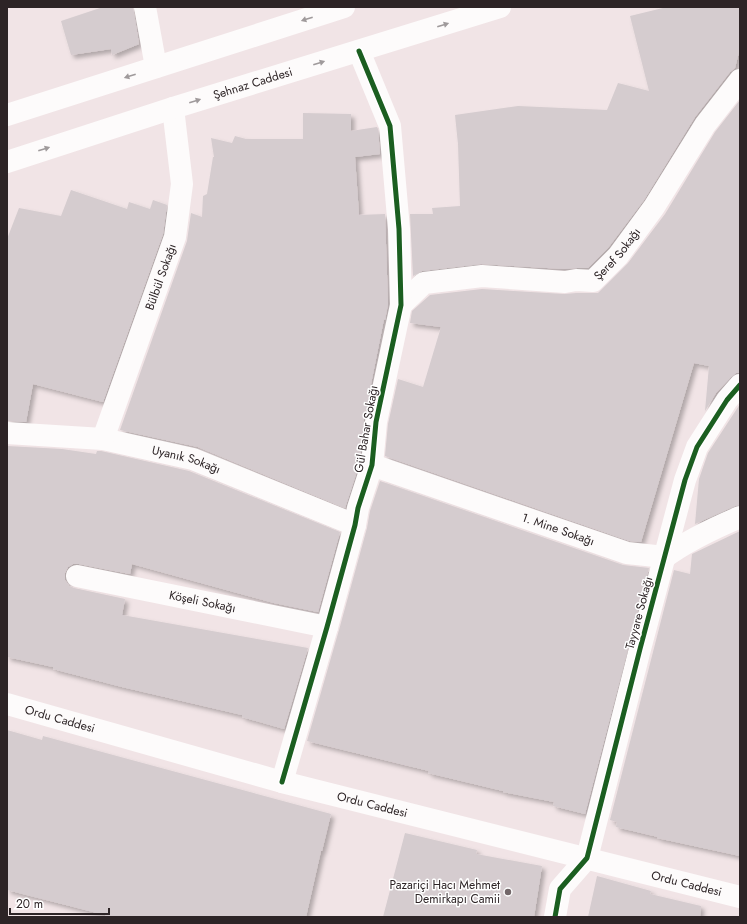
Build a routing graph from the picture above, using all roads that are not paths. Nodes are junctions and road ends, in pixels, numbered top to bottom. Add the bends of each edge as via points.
1 (146, 7) edge
2 (344, 7) edge
3 (500, 7) edge
4 (359, 51) junction
5 (156, 67) junction
6 (740, 80) edge
7 (173, 108) junction
8 (7, 115) edge
9 (7, 162) edge
10 (401, 305) junction
11 (740, 386) edge
12 (7, 433) edge
13 (103, 439) junction
14 (372, 465) junction
15 (740, 517) edge
16 (355, 525) junction
17 (665, 557) junction
18 (77, 576) dead end
19 (327, 627) junction
20 (7, 704) edge
21 (282, 782) junction
22 (587, 858) junction
23 (740, 897) edge
24 (555, 917) edge

1 - 5 street
2 -> 5 street
4 -> 3 street, Şehnaz Caddesi
7 -> 4 street, Şehnaz Caddesi
4 - 10 street, Gül Bahar Sokağı via 390,126 399,229
5 -> 8 street
6 - 10 street, Şeref Sokağı via 705,125 650,214 618,256 593,280 565,282 482,276 431,282 424,283
9 -> 7 street, Şehnaz Caddesi
7 - 13 street, Bülbül Sokağı via 182,184 175,237
10 - 14 street, Gül Bahar Sokağı via 376,422
11 - 17 street, Tayyare Sokağı via 727,400 697,447 685,480
12 - 13 street, Uyanık Sokağı
13 - 16 street, Uyanık Sokağı via 193,459
14 - 16 street, Gül Bahar Sokağı
14 - 17 street, 1. Mine Sokağı via 627,553
15 - 17 street via 676,548
16 - 19 street, Gül Bahar Sokağı
17 - 22 street, Tayyare Sokağı
18 - 19 street, Köşeli Sokağı
19 - 21 street, Gül Bahar Sokağı
20 - 21 street, Ordu Caddesi
21 - 22 street, Ordu Caddesi
22 - 23 street, Ordu Caddesi
22 - 24 street via 560,889

